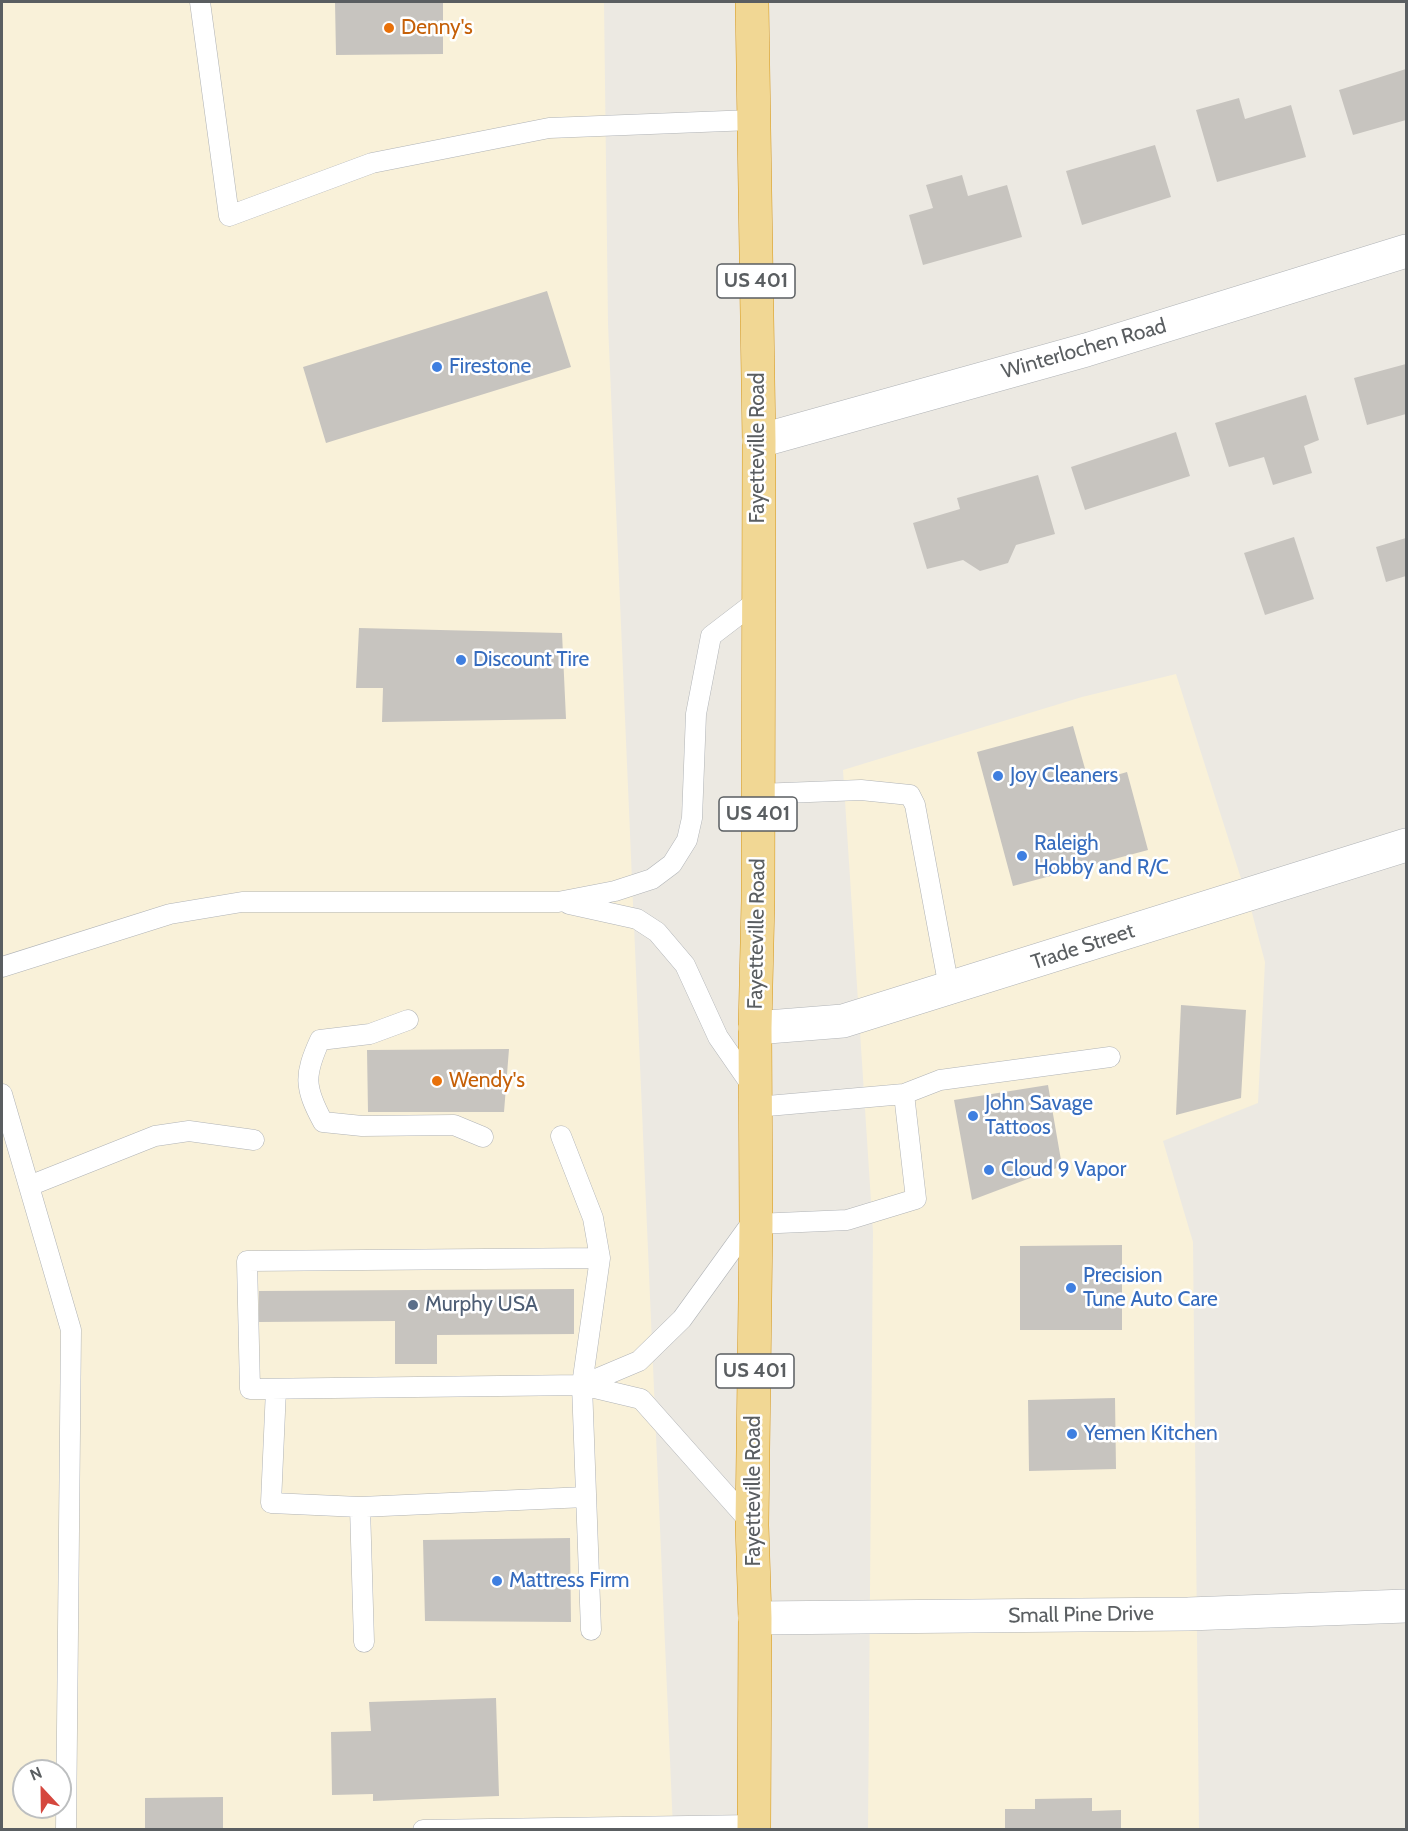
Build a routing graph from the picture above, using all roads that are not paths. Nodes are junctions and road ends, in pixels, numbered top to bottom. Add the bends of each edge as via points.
1 (200, 2) edge
2 (752, 2) edge
3 (752, 120) junction
4 (1407, 251) edge
5 (759, 441) junction
6 (758, 600) junction
7 (758, 794) junction
8 (1407, 845) edge
9 (558, 902) junction
10 (2, 967) edge
11 (949, 988) junction
12 (408, 1020) dead end
13 (755, 1028) junction
14 (1110, 1057) dead end
15 (2, 1094) edge
16 (904, 1094) junction
17 (756, 1100) junction
18 (561, 1136) dead end
19 (483, 1137) dead end
20 (254, 1140) dead end
21 (29, 1186) junction
22 (756, 1220) junction
23 (600, 1258) junction
24 (582, 1384) junction
25 (276, 1389) junction
26 (586, 1497) junction
27 (360, 1507) junction
28 (753, 1525) junction
29 (1407, 1606) edge
30 (755, 1618) junction
31 (591, 1630) dead end
32 (364, 1642) dead end
33 (754, 1827) edge
34 (606, 1828) edge
35 (455, 1829) edge
36 (66, 1830) edge
37 (423, 1830) edge

1 - 3 lane via 229,216 372,164 549,128
2 - 3 highway, Fayetteville Road / US 401
3 - 5 highway, Fayetteville Road / US 401
4 - 5 street, Winterlochen Road via 1086,350
5 - 6 highway, Fayetteville Road / US 401
6 - 7 highway, Fayetteville Road / US 401
6 - 9 lane via 711,636 696,714 692,818 687,840 672,864 634,886
7 - 11 lane via 861,790 910,795
7 - 13 highway, Fayetteville Road / US 401
8 - 11 street, Trade Street
9 - 10 lane via 242,902 170,914
9 - 17 lane via 637,919 657,932 685,965 718,1037
11 - 13 street, Trade Street via 843,1021
12 - 19 lane via 370,1034 320,1040 308,1067 310,1098 323,1122 362,1126 454,1125
13 - 17 highway, Fayetteville Road / US 401
14 - 16 lane via 940,1080
15 - 21 lane
16 - 17 lane
16 - 22 lane via 916,1199 848,1220
17 - 22 highway, Fayetteville Road / US 401
18 - 23 lane via 593,1218
20 - 21 lane via 189,1131 155,1136
21 - 36 lane via 71,1330
22 - 24 lane via 682,1318 639,1361
22 - 28 highway, Fayetteville Road / US 401
23 - 24 lane
23 - 25 lane via 247,1261 250,1389
24 - 25 lane
24 - 26 lane
24 - 28 lane via 641,1400
25 - 27 lane via 271,1503
26 - 27 lane
26 - 31 lane
27 - 32 lane
28 - 30 highway, Fayetteville Road / US 401
29 - 30 street, Small Pine Drive via 1188,1614
30 - 33 highway, Fayetteville Road / US 401
33 - 34 lane
34 - 35 lane
35 - 37 lane

